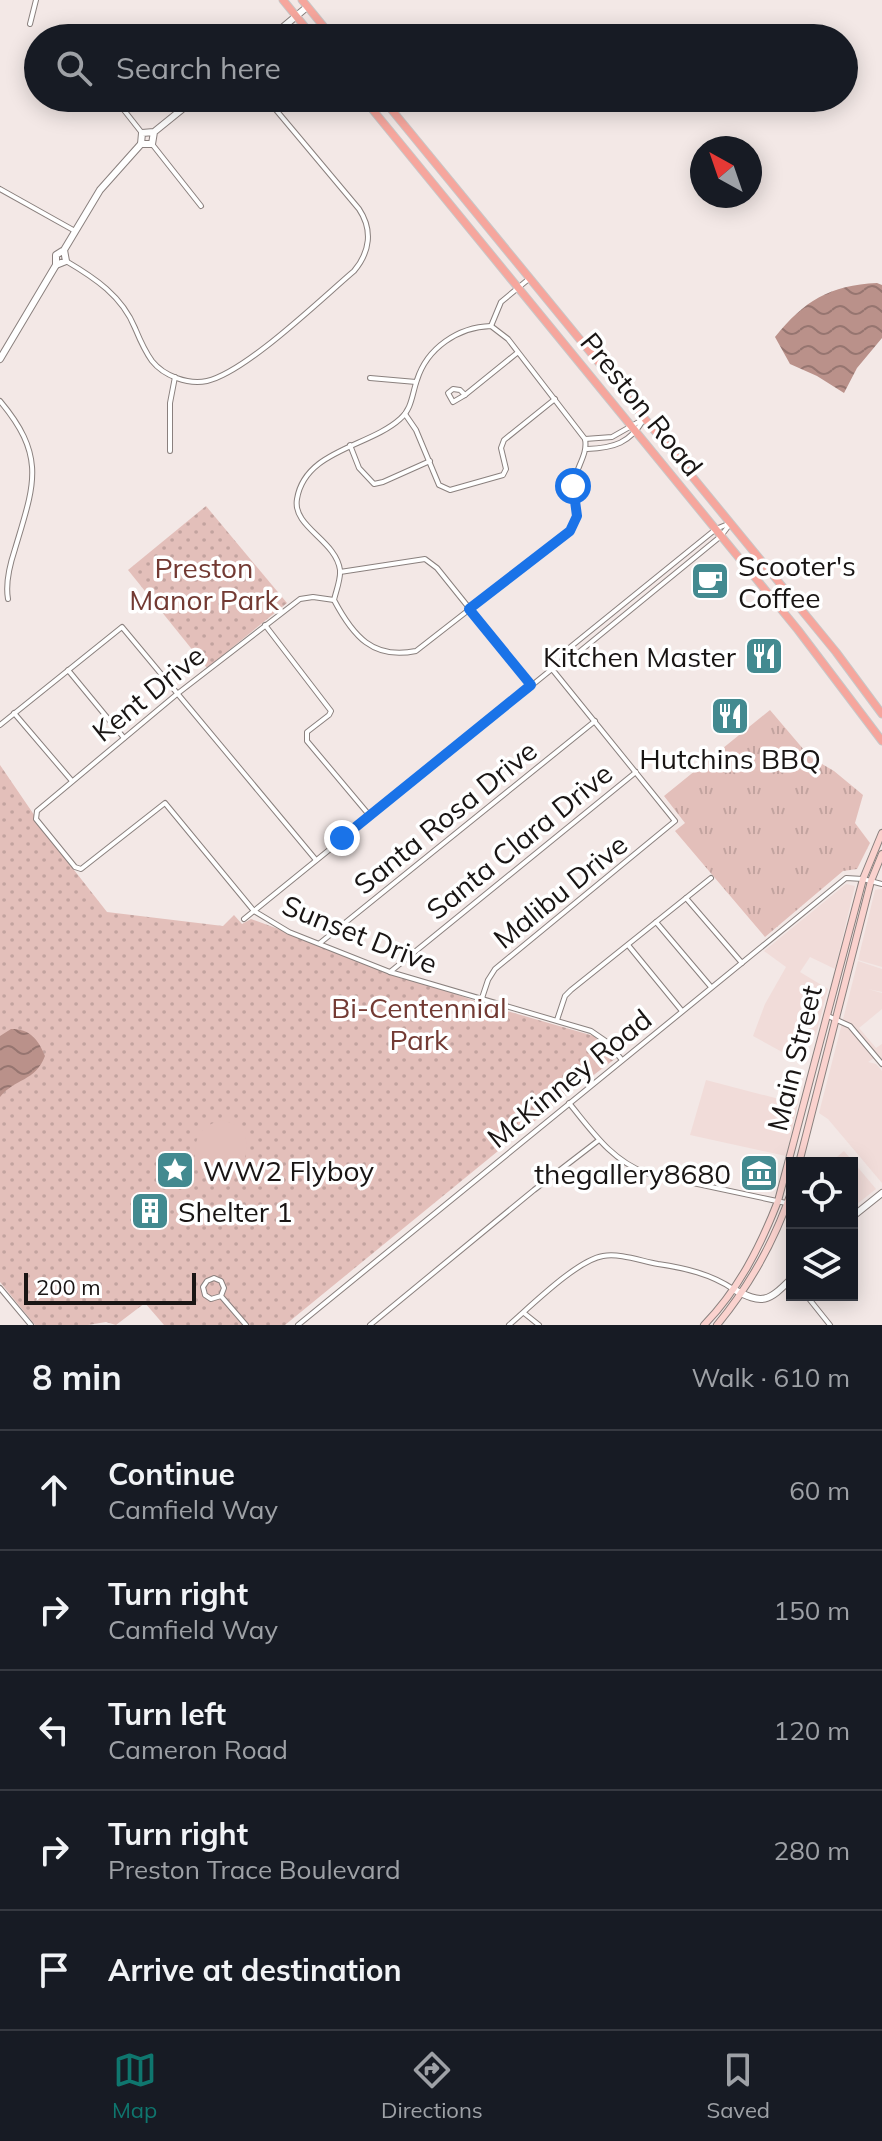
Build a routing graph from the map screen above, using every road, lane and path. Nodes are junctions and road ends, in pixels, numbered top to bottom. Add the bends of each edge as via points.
1 (36, 0) edge
2 (283, 0) edge
3 (305, 3) edge
4 (296, 16) junction
5 (30, 24) dead end
6 (287, 24) edge
7 (303, 24) edge
8 (322, 24) edge
9 (125, 112) edge
10 (179, 112) edge
11 (277, 112) edge
12 (374, 112) edge
13 (394, 112) edge
14 (154, 132) junction
15 (142, 133) junction
16 (141, 144) junction
17 (152, 144) junction
18 (0, 189) edge
19 (201, 206) dead end
20 (75, 231) junction
21 (64, 250) junction
22 (66, 261) junction
23 (56, 265) junction
24 (530, 278) junction
25 (518, 288) junction
26 (491, 326) junction
27 (517, 353) junction
28 (0, 359) edge
29 (175, 377) junction
30 (370, 378) dead end
31 (416, 382) junction
32 (465, 395) dead end
33 (555, 399) junction
34 (0, 401) edge
35 (405, 414) junction
36 (644, 419) junction
37 (630, 424) junction
38 (636, 432) junction
39 (585, 439) junction
40 (350, 445) junction
41 (587, 449) junction
42 (170, 451) dead end
43 (430, 461) junction
44 (730, 524) junction
45 (719, 533) junction
46 (340, 572) junction
47 (646, 587) junction
48 (651, 593) junction
49 (8, 599) dead end
50 (334, 600) junction
51 (469, 609) junction
52 (810, 621) junction
53 (265, 625) junction
54 (798, 630) junction
55 (552, 669) junction
56 (68, 670) junction
57 (531, 685) junction
58 (177, 694) junction
59 (14, 713) junction
60 (882, 714) edge
61 (595, 721) junction
62 (0, 725) edge
63 (124, 738) junction
64 (882, 741) edge
65 (636, 772) junction
66 (72, 781) junction
67 (165, 803) joint
68 (370, 816) junction
69 (882, 833) edge
70 (882, 854) edge
71 (316, 860) junction
72 (711, 878) dead end
73 (867, 880) junction
74 (882, 884) edge
75 (686, 898) junction
76 (254, 911) junction
77 (244, 919) dead end
78 (656, 922) junction
79 (320, 944) junction
80 (628, 945) junction
81 (742, 963) junction
82 (390, 972) junction
83 (711, 987) junction
84 (481, 999) junction
85 (682, 1011) junction
86 (828, 1016) junction
87 (837, 1019) junction
88 (557, 1020) junction
89 (622, 1060) junction
90 (882, 1064) edge
91 (569, 1103) junction
92 (599, 1140) junction
93 (801, 1157) edge
94 (882, 1193) edge
95 (778, 1201) junction
96 (786, 1204) edge
97 (786, 1206) edge
98 (858, 1212) edge
99 (786, 1284) edge
100 (0, 1288) edge
101 (733, 1289) junction
102 (741, 1294) junction
103 (221, 1296) junction
104 (811, 1301) edge
105 (524, 1313) junction
106 (31, 1325) edge
107 (246, 1325) edge
108 (298, 1325) edge
109 (370, 1325) edge
110 (509, 1325) edge
111 (539, 1325) edge
112 (704, 1325) edge
113 (717, 1325) edge
114 (830, 1325) edge

1 - 5 street
2 - 4 main road
3 - 4 street
3 - 8 main road
4 - 6 street
4 - 7 main road
9 - 15 street
10 - 14 street
11 - 29 street via 367,221 366,251 354,271 244,363 205,382
12 - 25 main road, Preston Road
13 - 24 main road, Preston Road
14 - 15 street
14 - 17 street
15 - 16 street
16 - 17 street
16 - 20 street via 100,190
17 - 19 street
18 - 20 street
20 - 21 street
21 - 22 street
21 - 23 street via 56,255
22 - 23 street
22 - 29 street via 119,300 155,365
23 - 28 street
24 - 25 street
24 - 36 main road, Preston Road
25 - 26 street via 501,302
25 - 37 main road, Preston Road
26 - 27 street
26 - 31 street via 448,339 428,357
27 - 32 street
27 - 33 street
29 - 42 street
30 - 31 street
31 - 35 street
33 - 39 street
33 - 43 street via 504,440 503,475 447,490 439,485
34 - 49 street via 23,432 32,470 31,498 11,562
35 - 40 street
35 - 43 street
36 - 37 street
36 - 38 street
36 - 44 main road, Preston Road
37 - 38 main road, Preston Road
37 - 39 street via 612,437
38 - 41 street via 613,447
38 - 45 main road, Preston Road
39 - 41 street
40 - 43 street via 359,468 374,484
40 - 46 street via 310,472 297,499 301,518 331,547
41 - 51 street via 573,486 577,516 570,531
44 - 45 street
44 - 52 main road, Preston Road
45 - 47 street
45 - 48 street
45 - 54 main road, Preston Road
46 - 50 street
46 - 51 street via 425,559
47 - 48 street
47 - 55 street via 558,657
48 - 55 street
50 - 51 street via 364,641 391,654 416,651
50 - 53 street, Kent Drive via 300,599
51 - 57 street
52 - 54 main road
52 - 60 main road, Preston Road
53 - 58 street, Kent Drive
53 - 68 street via 331,711 307,732 307,741
54 - 64 main road, Preston Road
55 - 57 street
55 - 61 street
56 - 58 street via 122,627
56 - 59 street
56 - 63 street
57 - 68 street
58 - 63 street, Kent Drive
58 - 71 street
59 - 62 street
59 - 66 street
61 - 65 street
61 - 79 street, Santa Rosa Drive
63 - 66 street, Kent Drive
65 - 82 street, Santa Clara Drive
65 - 84 street, Malibu Drive via 675,821 495,969
66 - 67 street, Kent Drive via 37,811 36,819 75,867 85,868
67 - 76 street, Sunset Drive
68 - 71 street
69 - 73 main road, Main Street
70 - 73 main road, Main Street
71 - 76 street
72 - 75 street
73 - 74 street
73 - 81 street, McKinney Road via 846,878
73 - 86 main road, Main Street
73 - 87 main road, Main Street
75 - 78 street
75 - 81 street
76 - 77 street
76 - 79 street, Sunset Drive
78 - 80 street
78 - 83 street
79 - 82 street, Sunset Drive
80 - 85 street
80 - 88 street via 565,996
81 - 83 street, McKinney Road
82 - 84 street, Sunset Drive
83 - 85 street, McKinney Road
84 - 88 street, Sunset Drive
85 - 89 street, McKinney Road
86 - 87 street
86 - 95 main road, Main Street
87 - 90 street via 850,1026
87 - 93 main road, Main Street
88 - 89 street, Sunset Drive via 596,1033
89 - 91 street, McKinney Road
91 - 92 street
91 - 108 street, McKinney Road
92 - 95 street via 620,1161 646,1173
92 - 109 street
94 - 98 street
95 - 96 street
95 - 101 main road, Main Street
97 - 102 main road
99 - 102 street via 766,1300
100 - 106 street
101 - 102 street
101 - 105 street via 718,1279 666,1265 602,1256 565,1278
101 - 112 main road, Main Street
102 - 113 main road
103 - 103 street via 207,1297 205,1282 221,1281
103 - 107 street
104 - 114 street
105 - 110 street
105 - 111 street

